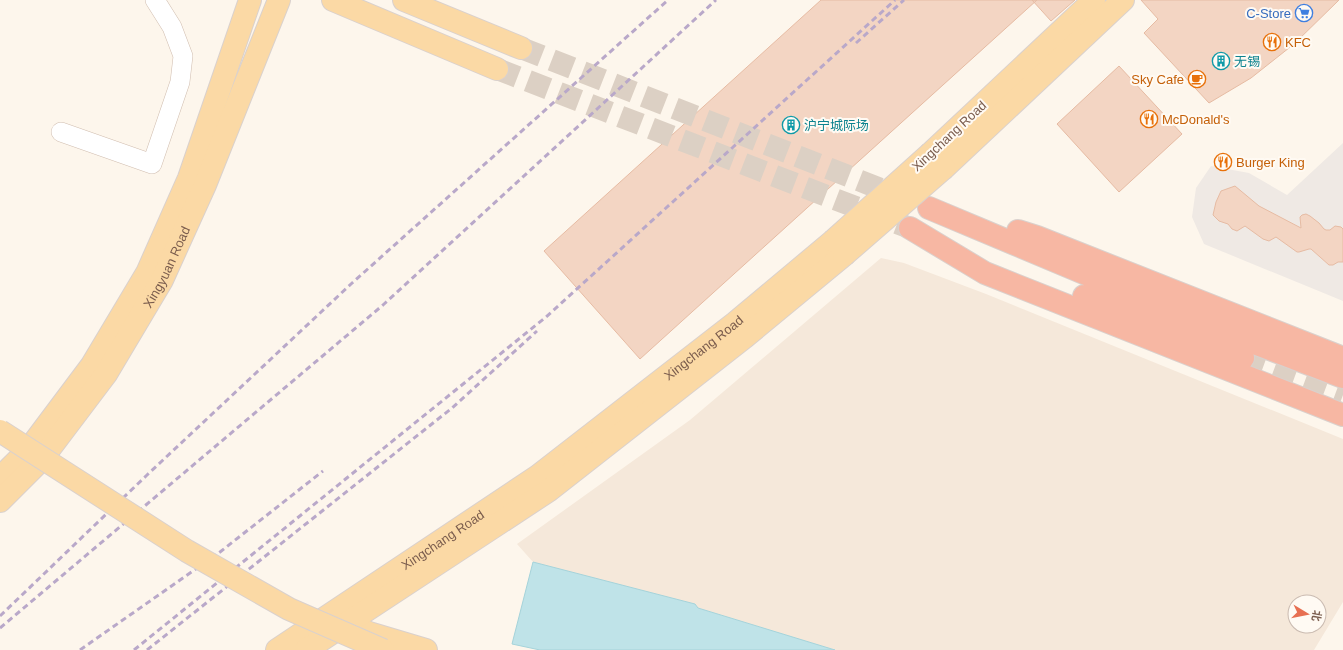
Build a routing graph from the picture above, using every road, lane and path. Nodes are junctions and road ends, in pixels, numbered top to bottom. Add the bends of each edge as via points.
1 (155, 0) edge
2 (250, 0) edge
3 (279, 0) edge
4 (333, 0) edge
5 (404, 0) edge
6 (1094, 0) edge
7 (1123, 0) edge
8 (521, 48) tunnel mouth
9 (498, 69) tunnel mouth
10 (61, 132) dead end
11 (937, 161) junction
12 (1243, 358) tunnel mouth
13 (1343, 358) edge
14 (1343, 377) edge
15 (1343, 415) edge
16 (0, 431) edge
17 (0, 478) edge
18 (0, 501) edge
19 (339, 619) junction
20 (297, 648) edge
21 (383, 650) edge
22 (426, 650) edge

1 - 10 street via 172,27 183,56 180,82 152,164
2 - 17 main road, Xingyuan Road via 189,178 147,273 92,365 29,449
3 - 18 main road, Xingyuan Road via 205,184 162,280 106,374 41,460
4 - 9 main road
5 - 8 main road
6 - 11 main road, Xingchang Road
7 - 11 main road, Xingchang Road
11 - 19 main road, Xingchang Road, bridge via 838,248 746,336 548,491
12 - 15 highway via 910,228 985,272
13 - 14 highway via 1037,237 990,222 929,208 1214,328
16 - 21 main road, bridge via 186,551 289,609
19 - 20 main road, Xingchang Road
19 - 22 main road via 369,633

